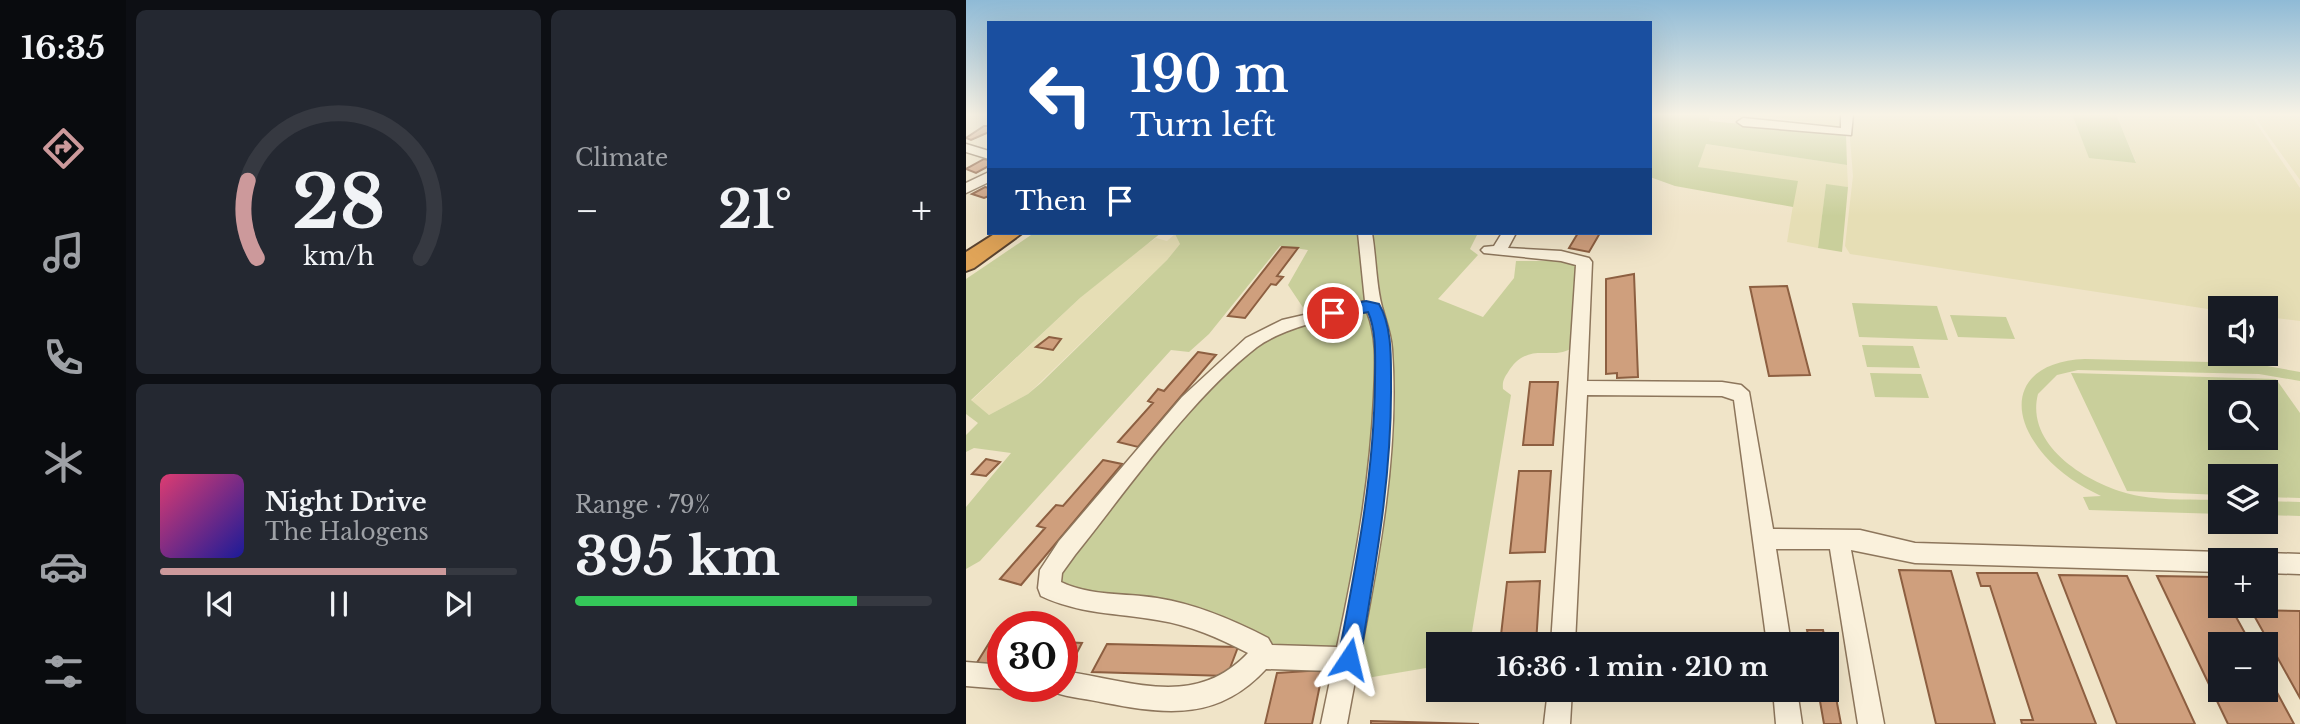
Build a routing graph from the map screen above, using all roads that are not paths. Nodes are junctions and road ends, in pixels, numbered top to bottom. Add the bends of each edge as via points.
1 (966, 148) edge
2 (987, 154) edge
3 (987, 177) edge
4 (966, 189) edge
5 (987, 234) edge
6 (1008, 235) edge
7 (1365, 235) edge
8 (1507, 235) edge
9 (966, 248) edge
10 (966, 263) edge
11 (1374, 308) junction
12 (1578, 388) junction
13 (1765, 539) junction
14 (1839, 540) junction
15 (2208, 562) edge
16 (2278, 563) edge
17 (2300, 564) edge
18 (1564, 632) edge
19 (1777, 632) edge
20 (1261, 657) junction
21 (1349, 659) junction
22 (966, 674) edge
23 (987, 676) edge
24 (1078, 686) edge
25 (1559, 702) edge
26 (1786, 702) edge
27 (1334, 724) edge
28 (1557, 724) edge
29 (1789, 724) edge
30 (1871, 724) edge

1 - 2 street
3 - 4 street
5 - 9 highway
6 - 10 highway
7 - 11 street
8 - 12 street via 1493,251 1511,256 1570,256 1584,262
11 - 20 street via 1311,317 1252,342 1188,402 1051,570 1049,588 1070,600 1160,609 1215,624 1260,646
11 - 21 street via 1382,343 1383,443
12 - 13 street via 1735,390 1743,397
12 - 18 street
13 - 14 street
13 - 19 street
14 - 15 street via 1860,540 1915,553
14 - 30 street
16 - 17 street
20 - 21 street
20 - 24 street via 1237,681 1216,693 1194,697 1127,696
21 - 27 street
22 - 23 street
25 - 28 street
26 - 29 street

